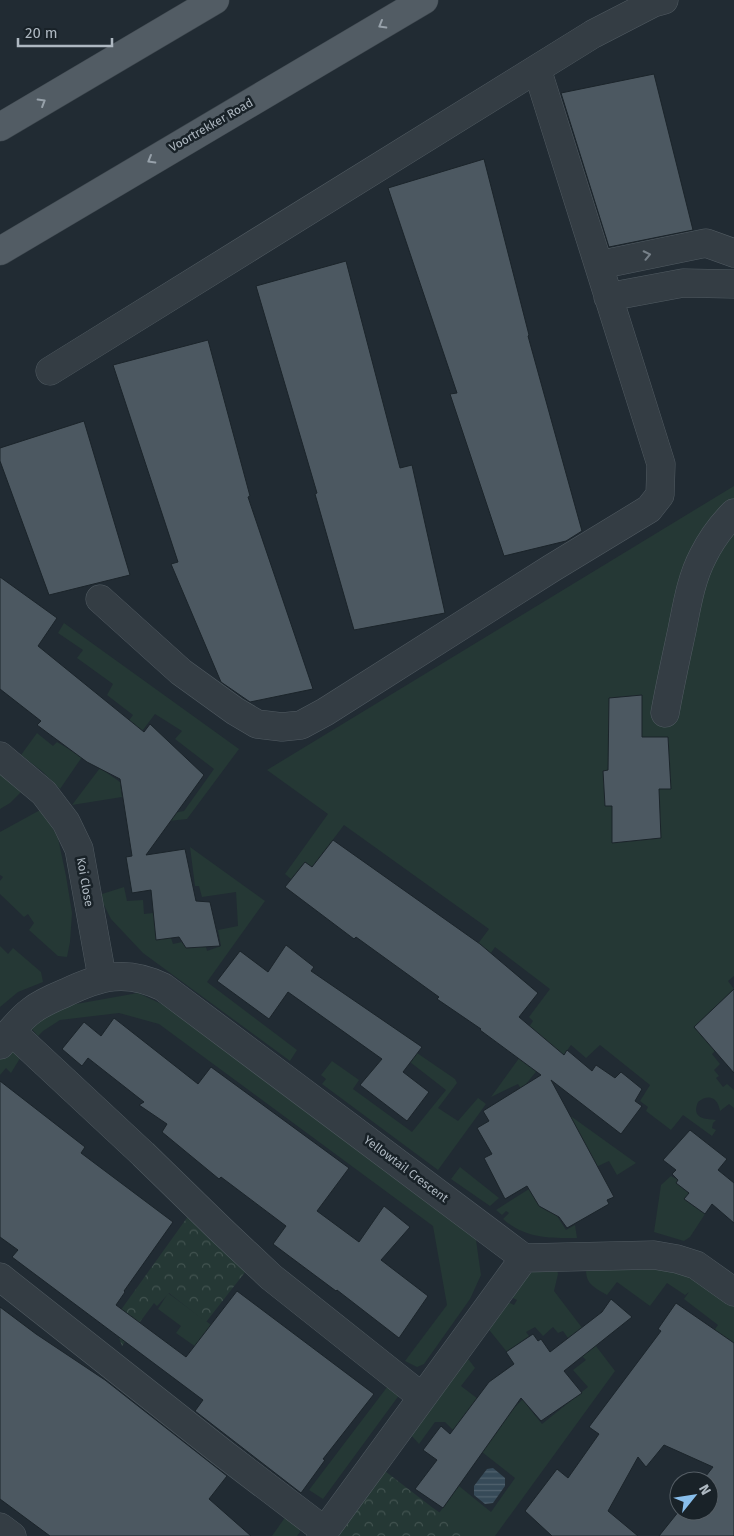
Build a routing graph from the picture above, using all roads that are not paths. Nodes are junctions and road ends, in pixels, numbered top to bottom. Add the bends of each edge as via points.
1 (214, 0) edge
2 (424, 0) edge
3 (664, 0) edge
4 (537, 69) junction
5 (0, 127) edge
6 (0, 251) edge
7 (734, 253) edge
8 (599, 265) junction
9 (734, 284) edge
10 (608, 296) junction
11 (50, 371) dead end
12 (734, 513) edge
13 (100, 598) dead end
14 (665, 713) dead end
15 (0, 756) edge
16 (102, 977) junction
17 (5, 1038) edge
18 (524, 1258) junction
19 (0, 1278) edge
20 (734, 1292) edge
21 (422, 1397) junction
22 (0, 1527) edge
23 (323, 1533) edge
24 (12, 1536) edge

5 -> 1 main road
2 -> 6 main road, Voortrekker Road
3 - 4 street via 593,34
4 - 8 street
4 - 11 street
8 -> 7 street via 706,243
8 - 10 street
9 - 10 street via 682,283
10 - 13 street via 660,464 660,495 649,510 325,712 300,725 258,724 181,672
12 - 14 street via 702,556 688,601
15 - 16 street, Koi Close via 44,793 66,822 79,849
16 - 17 street, Yellowtail Crescent via 47,1001 30,1012
16 - 18 street, Yellowtail Crescent via 129,976 163,987
17 - 21 street via 143,1154 271,1277
18 - 20 street via 654,1255 696,1265
18 - 21 street
19 - 23 street
21 - 23 street
22 - 24 street

